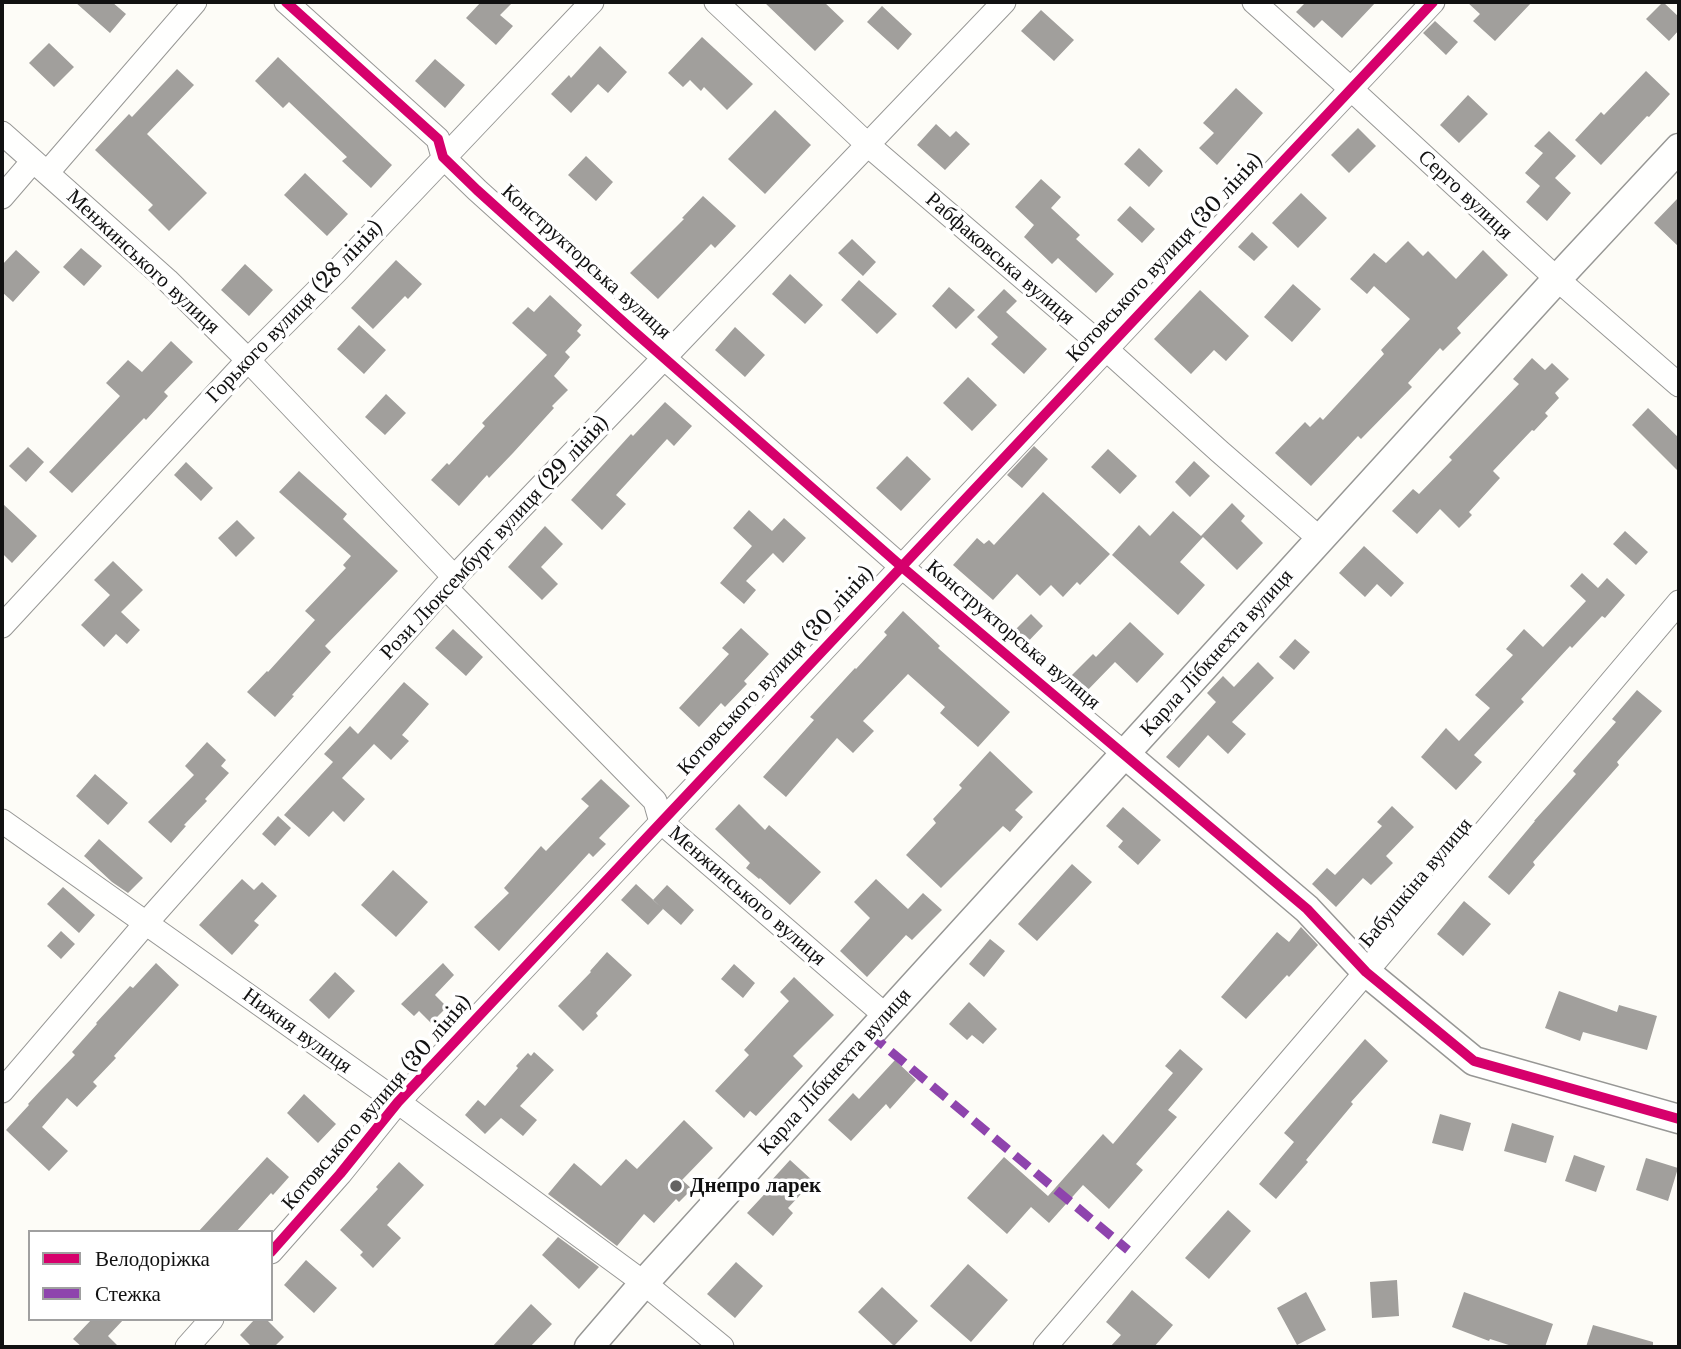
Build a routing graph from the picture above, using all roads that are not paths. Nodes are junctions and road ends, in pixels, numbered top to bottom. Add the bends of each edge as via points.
1 (195, 2) edge
2 (286, 2) edge
3 (592, 2) edge
4 (716, 2) edge
5 (1004, 2) edge
6 (1254, 2) edge
7 (1433, 2) edge
8 (1351, 89) junction
9 (2, 133) edge
10 (868, 145) junction
11 (1679, 148) edge
12 (443, 157) junction
13 (40, 167) junction
14 (2, 197) edge
15 (1557, 279) junction
16 (1105, 349) junction
17 (664, 358) junction
18 (247, 360) junction
19 (1679, 385) edge
20 (1320, 539) junction
21 (902, 567) junction
22 (450, 583) junction
23 (1679, 602) edge
24 (2, 626) edge
25 (1125, 754) junction
26 (2, 821) edge
27 (661, 822) junction
28 (146, 923) junction
29 (1366, 972) junction
30 (886, 1016) junction
31 (2, 1091) edge
32 (398, 1102) junction
33 (1679, 1119) edge
34 (273, 1250) edge
35 (644, 1283) junction
36 (210, 1321) edge
37 (187, 1347) edge
38 (589, 1347) edge
39 (722, 1347) edge
40 (1045, 1347) edge

1 - 13 street
2 - 12 street, Конструкторська вулиця via 438,139
3 - 12 street, Горького вулиця (28 лiнiя)
4 - 10 street, Рабфаковська вулиця
5 - 10 street, Рози Люксембург вулиця (29 лiнiя)
6 - 8 street, Серго вулиця
7 - 8 street, Котовського вулиця (30 лiнiя)
8 - 15 street, Серго вулиця
8 - 16 street, Котовського вулиця (30 лiнiя)
9 - 13 street, Менжинського вулиця
10 - 16 street, Рабфаковська вулиця
10 - 17 street, Рози Люксембург вулиця (29 лiнiя)
11 - 15 street, Карла Лібкнехта вулиця
12 - 17 street, Конструкторська вулиця
12 - 18 street, Горького вулиця (28 лiнiя)
13 - 14 street
13 - 18 street, Менжинського вулиця via 167,280
15 - 19 street, Серго вулиця
15 - 20 street, Карла Лібкнехта вулиця
16 - 20 street, Рабфаковська вулиця
16 - 21 street, Котовського вулиця (30 лiнiя)
17 - 21 street, Конструкторська вулиця
17 - 22 street, Рози Люксембург вулиця (29 лiнiя)
18 - 22 street, Менжинського вулиця
18 - 24 street, Горького вулиця (28 лiнiя)
20 - 25 street, Карла Лібкнехта вулиця
21 - 25 street, Конструкторська вулиця
21 - 27 street, Котовського вулиця (30 лiнiя)
22 - 27 street, Менжинського вулиця via 655,801
22 - 28 street, Рози Люксембург вулиця (29 лiнiя)
23 - 29 street, Бабушкіна вулиця
25 - 29 street, Конструкторська вулиця via 1307,909
25 - 30 street, Карла Лібкнехта вулиця
26 - 28 street, Нижня вулиця
27 - 30 street, Менжинського вулиця
27 - 32 street, Котовського вулиця (30 лiнiя)
28 - 31 street, Рози Люксембург вулиця (29 лiнiя)
28 - 32 street, Нижня вулиця
29 - 33 street, Конструкторська вулиця via 1474,1061
29 - 40 street, Бабушкіна вулиця
30 - 35 street, Карла Лібкнехта вулиця
32 - 34 street, Котовського вулиця (30 лiнiя)
32 - 35 street, Нижня вулиця
35 - 38 street, Карла Лібкнехта вулиця
35 - 39 street, Нижня вулиця
36 - 37 street

